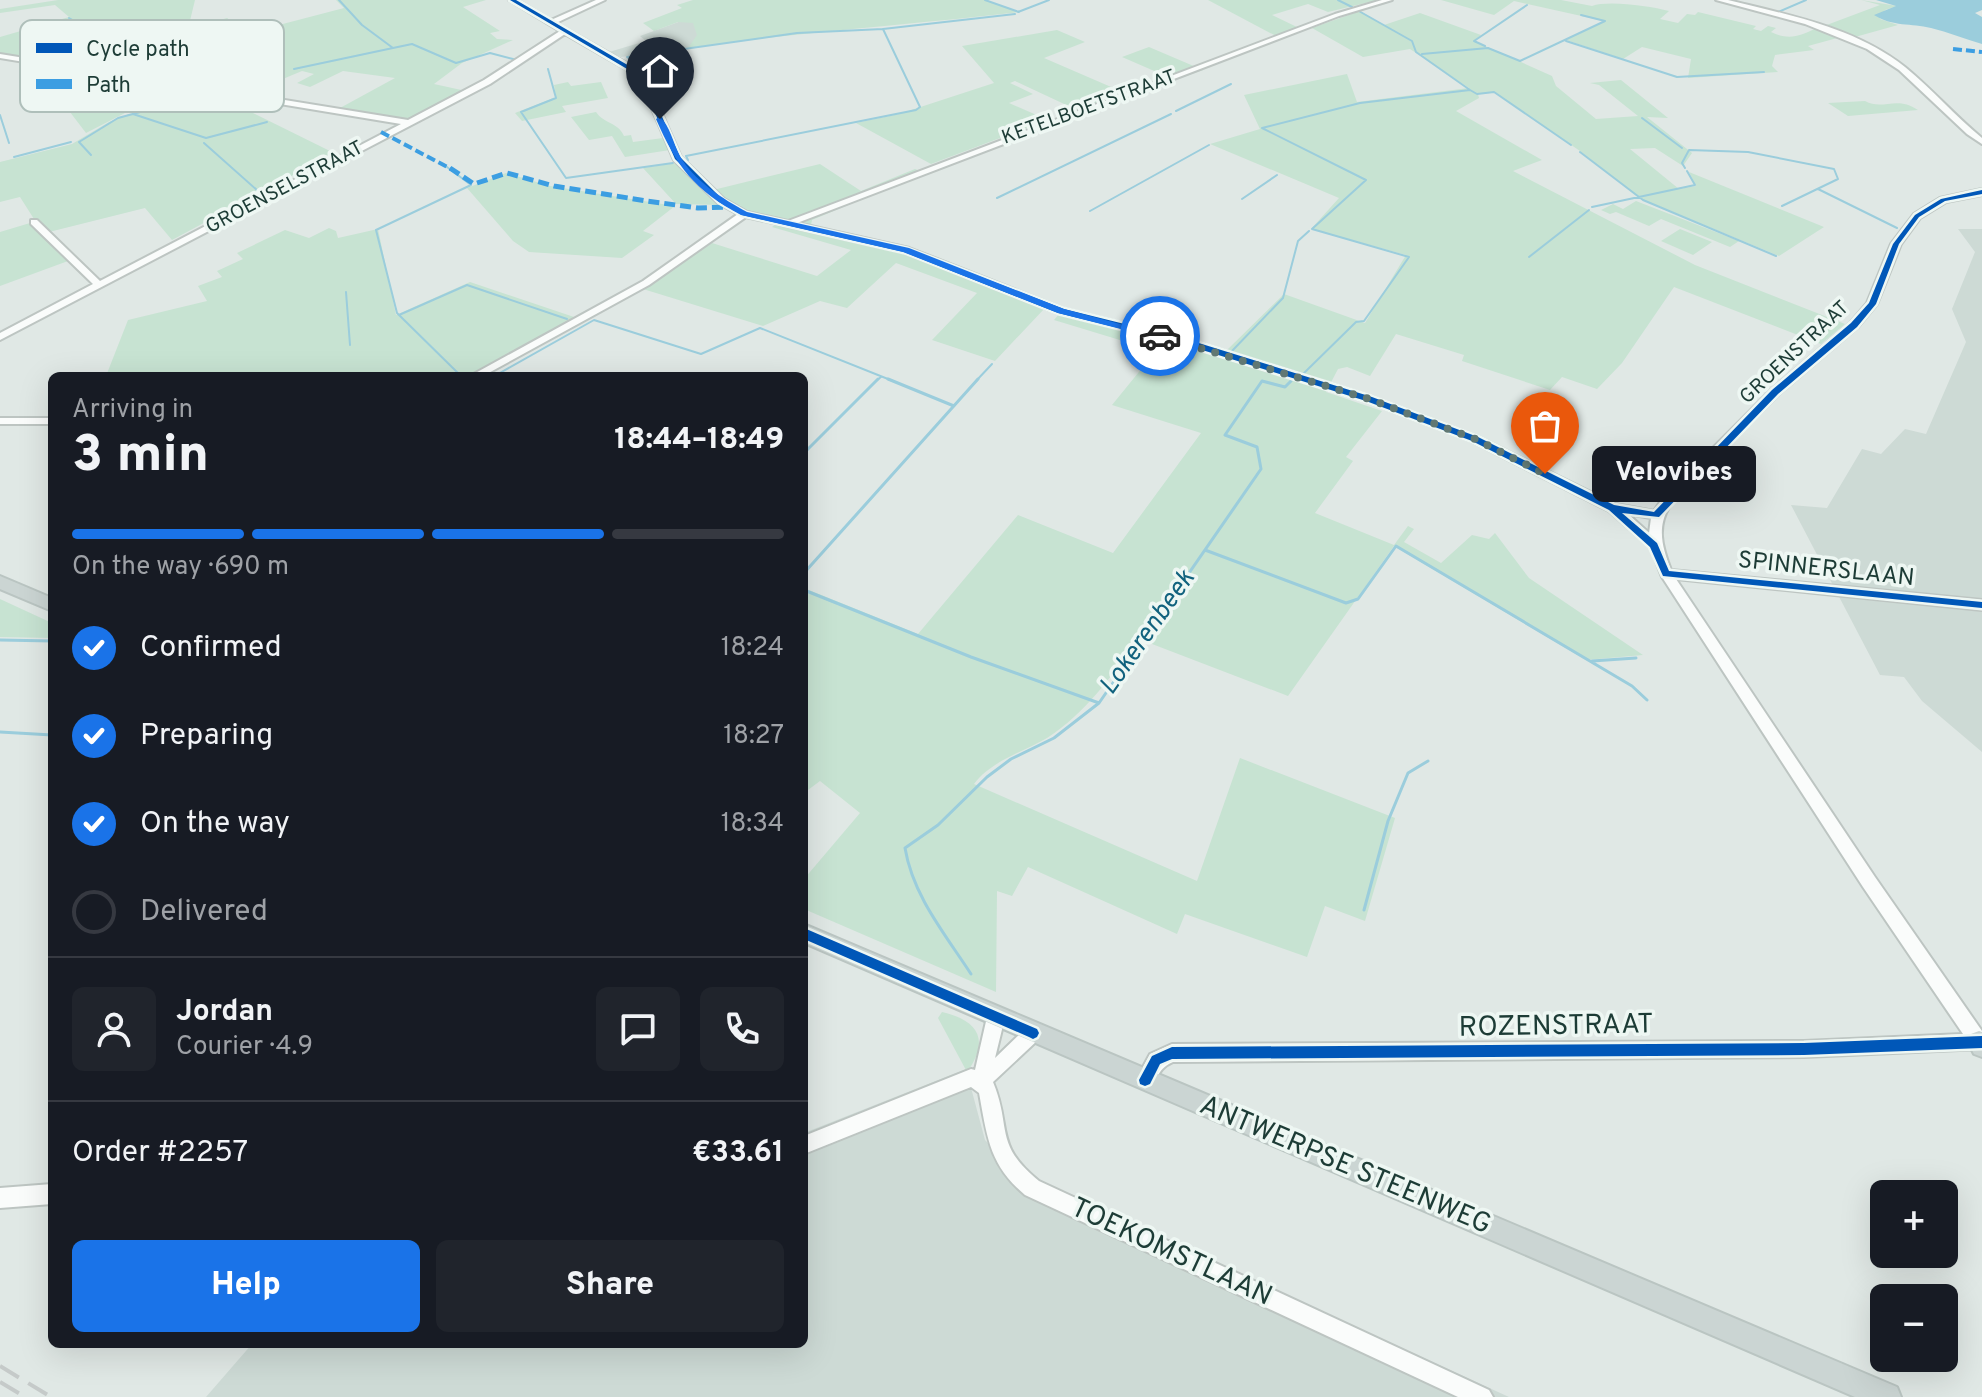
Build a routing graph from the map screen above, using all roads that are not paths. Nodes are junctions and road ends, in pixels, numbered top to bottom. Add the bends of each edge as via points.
1 (512, 0) edge
2 (602, 0) edge
3 (1389, 0) edge
4 (1719, 0) edge
5 (573, 13) junction
6 (551, 22) junction
7 (567, 30) junction
8 (0, 56) edge
9 (20, 59) edge
10 (284, 103) edge
11 (409, 123) junction
12 (1982, 142) edge
13 (1982, 192) edge
14 (744, 214) junction
15 (34, 222) dead end
16 (792, 222) junction
17 (99, 285) junction
18 (0, 337) edge
19 (482, 372) edge
20 (0, 421) edge
21 (48, 421) edge
22 (1612, 508) junction
23 (1656, 515) junction
24 (1654, 545) junction
25 (1666, 574) junction
26 (0, 582) edge
27 (48, 603) edge
28 (1982, 605) edge
29 (808, 935) edge
30 (996, 1017) junction
31 (1033, 1033) junction
32 (1981, 1044) edge
33 (1145, 1080) junction
34 (981, 1081) junction
35 (808, 1143) edge
36 (48, 1194) edge
37 (0, 1198) edge
38 (1482, 1397) edge
39 (1887, 1397) edge

1 - 6 street
2 - 5 street
3 - 16 street, KETELBOETSTRAAT via 1337,15
4 - 12 street via 1839,34 1893,63
5 - 6 street
5 - 7 street via 582,16
6 - 7 street
7 - 11 street, GROENSELSTRAAT via 487,82
7 - 14 street via 641,75 677,158 721,201
8 - 9 street
10 - 11 street
11 - 17 street, GROENSELSTRAAT
13 - 23 street, GROENSTRAAT via 1943,200 1917,216 1896,244 1872,304 1854,325 1775,392
14 - 16 street
14 - 19 street via 646,283
15 - 17 street
16 - 22 street via 906,250 1061,311 1186,342 1369,399 1475,439
17 - 18 street, GROENSELSTRAAT
20 - 21 street
22 - 23 street
22 - 24 street
23 - 24 street
24 - 25 street
25 - 28 street, SPINNERSLAAN
25 - 32 street
26 - 27 main road
29 - 30 main road, ANTWERPSE STEENWEG
30 - 31 main road, ANTWERPSE STEENWEG
30 - 34 street
31 - 33 main road, ANTWERPSE STEENWEG
31 - 34 street
32 - 33 street, ROZENSTRAAT via 1172,1053 1156,1060
33 - 39 main road, ANTWERPSE STEENWEG
34 - 35 street via 971,1078
34 - 38 street, TOEKOMSTLAAN via 1002,1159 1032,1188
36 - 37 street

